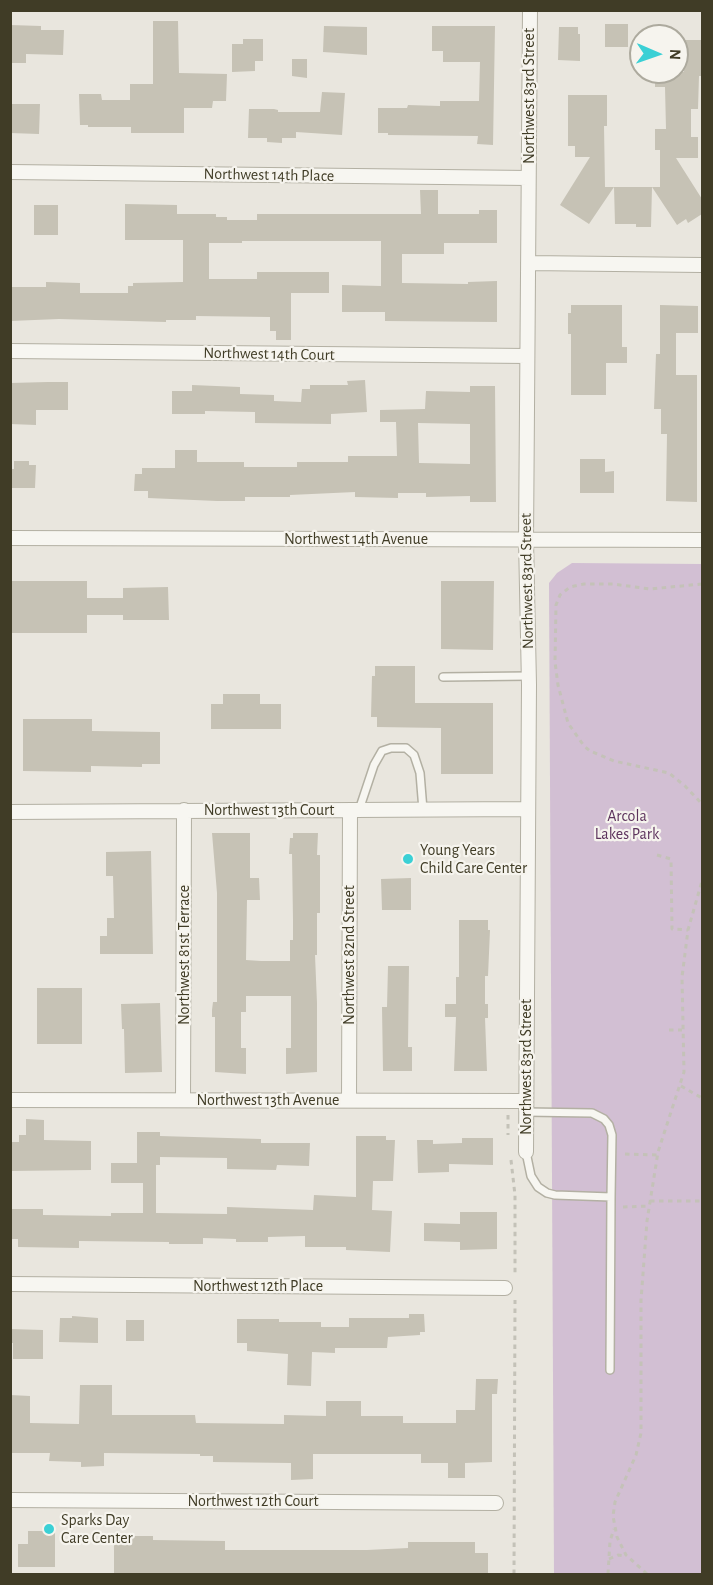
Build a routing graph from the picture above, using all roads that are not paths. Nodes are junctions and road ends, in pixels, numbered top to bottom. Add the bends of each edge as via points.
1 (530, 10) edge
2 (10, 172) edge
3 (528, 178) junction
4 (528, 263) junction
5 (702, 265) edge
6 (10, 351) edge
7 (527, 356) junction
8 (10, 538) edge
9 (525, 540) junction
10 (702, 540) edge
11 (529, 676) junction
12 (443, 677) dead end
13 (527, 809) junction
14 (184, 810) junction
15 (355, 810) junction
16 (423, 810) junction
17 (10, 812) edge
18 (10, 1100) edge
19 (183, 1100) junction
20 (349, 1100) junction
21 (526, 1106) junction
22 (526, 1152) joint
23 (611, 1197) junction
24 (10, 1284) edge
25 (512, 1287) road end
26 (610, 1370) dead end
27 (10, 1500) edge
28 (496, 1503) dead end

1 - 3 street, Northwest 83rd Street
2 - 3 street, Northwest 14th Place
3 - 4 street, Northwest 83rd Street
4 - 5 street
4 - 7 street, Northwest 83rd Street
6 - 7 street, Northwest 14th Court
7 - 9 street, Northwest 83rd Street
8 - 9 street, Northwest 14th Avenue
9 - 10 street, Northwest 14th Avenue
9 - 11 street, Northwest 83rd Street
11 - 12 lane
11 - 13 street, Northwest 83rd Street
13 - 16 street, Northwest 13th Court
13 - 21 street, Northwest 83rd Street
14 - 15 street, Northwest 13th Court
14 - 17 street, Northwest 13th Court
14 - 19 street, Northwest 81st Terrace
15 - 16 street, Northwest 13th Court
15 - 16 lane via 382,751 406,748 414,755 420,773
15 - 20 street, Northwest 82nd Street
18 - 19 street, Northwest 13th Avenue
19 - 20 street, Northwest 13th Avenue
20 - 21 street, Northwest 13th Avenue
21 - 22 street, Northwest 83rd Street
21 - 23 lane via 592,1113 604,1119 612,1135
22 - 23 lane via 531,1176 547,1192
23 - 26 lane
24 - 25 street, Northwest 12th Place
27 - 28 street, Northwest 12th Court

